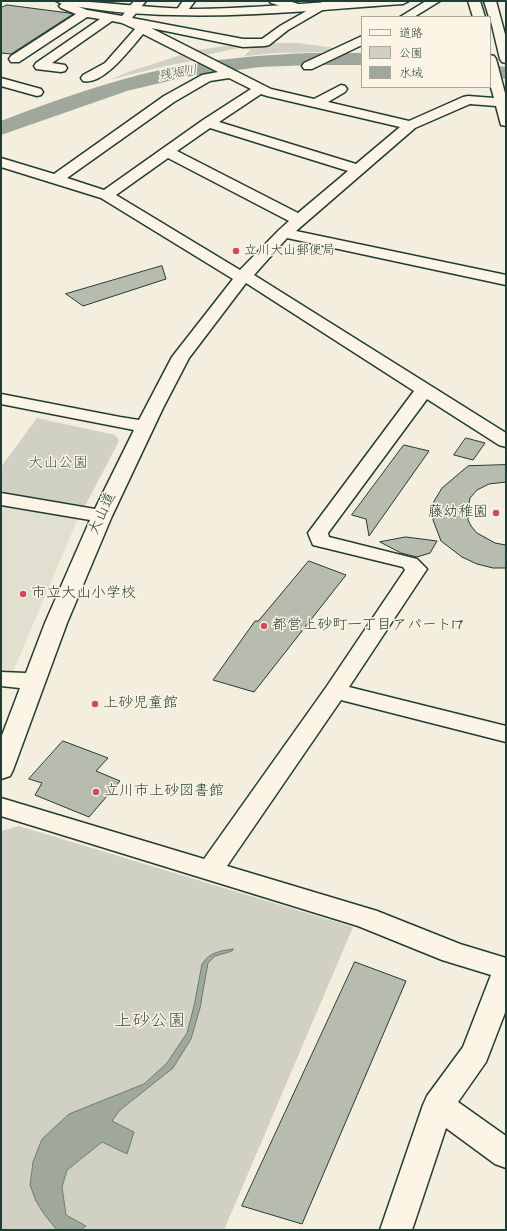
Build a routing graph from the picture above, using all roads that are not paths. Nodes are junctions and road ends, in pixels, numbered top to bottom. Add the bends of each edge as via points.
1 (189, 1) edge
2 (275, 1) edge
3 (403, 1) edge
4 (434, 1) edge
5 (474, 1) edge
6 (490, 1) edge
7 (66, 2) edge
8 (328, 4) edge
9 (136, 5) edge
10 (298, 8) junction
11 (181, 12) junction
12 (86, 13) junction
13 (408, 16) edge
14 (479, 16) edge
15 (111, 17) junction
16 (501, 19) edge
17 (125, 20) junction
18 (142, 28) junction
19 (361, 40) edge
20 (15, 59) dead end
21 (506, 59) edge
22 (308, 66) dead end
23 (61, 68) dead end
24 (492, 68) edge
25 (229, 74) junction
26 (87, 78) dead end
27 (1, 82) edge
28 (21, 88) junction
29 (260, 89) junction
30 (341, 89) dead end
31 (37, 92) dead end
32 (1, 96) edge
33 (316, 103) junction
34 (502, 103) junction
35 (506, 122) edge
36 (208, 123) junction
37 (410, 125) junction
38 (166, 152) junction
39 (1, 162) edge
40 (357, 169) junction
41 (56, 179) junction
42 (106, 195) junction
43 (299, 220) junction
44 (284, 233) junction
45 (242, 278) junction
46 (506, 280) edge
47 (425, 390) junction
48 (1, 398) edge
49 (146, 426) junction
50 (506, 441) edge
51 (1, 499) edge
52 (102, 516) junction
53 (1, 679) edge
54 (34, 681) junction
55 (335, 691) junction
56 (506, 734) edge
57 (1, 770) edge
58 (1, 807) edge
59 (210, 870) junction
60 (506, 969) edge
61 (506, 973) edge
62 (438, 1106) junction
63 (506, 1154) edge
64 (396, 1230) edge

1 - 11 street
2 - 10 street
3 - 8 street
4 - 13 street
5 - 14 street
6 - 16 street
7 - 9 street
7 - 12 street via 65,6
8 - 10 street
8 - 17 street via 284,28 265,42 243,43
9 - 11 street
9 - 17 street
10 - 11 street
12 - 15 street
12 - 20 street
15 - 17 street
15 - 23 street via 40,66
16 - 21 street
17 - 18 street
18 - 25 street
18 - 26 street via 109,66
19 - 22 street
24 - 34 street
25 - 29 street
25 - 41 street via 206,78 175,96
27 - 28 street
28 - 31 street
28 - 32 street
29 - 33 street
29 - 36 street
30 - 33 street
33 - 37 street
34 - 35 street
34 - 37 street, 大山道 via 468,100
36 - 38 street
36 - 40 street
37 - 40 street, 大山道
38 - 42 street
38 - 43 street
39 - 41 street
40 - 43 street, 大山道
41 - 42 street
42 - 45 street
43 - 44 street, 大山道
44 - 45 street, 大山道
44 - 46 street
45 - 47 street via 250,280
45 - 49 street, 大山道 via 181,357
47 - 50 street
47 - 55 street via 318,533 320,541 410,563 416,570
48 - 49 street
49 - 52 street, 大山道
51 - 52 street
52 - 54 street, 大山道
53 - 54 street
54 - 57 street, 大山道
55 - 56 street
55 - 59 street
58 - 59 street
59 - 60 street via 367,918 452,952
61 - 62 street via 475,1053
62 - 63 street
62 - 64 street

